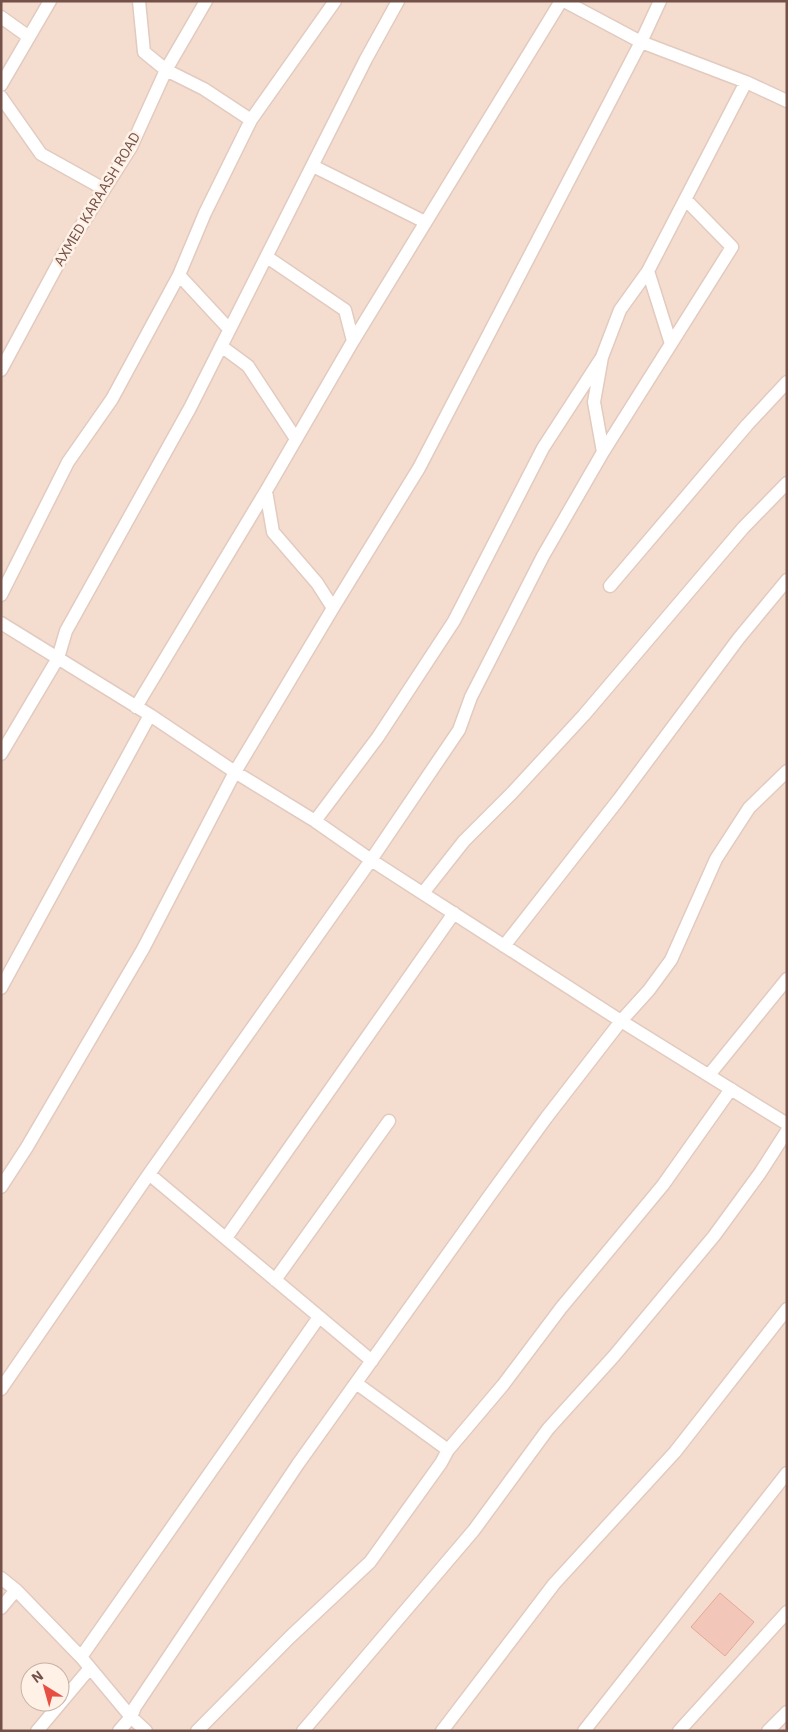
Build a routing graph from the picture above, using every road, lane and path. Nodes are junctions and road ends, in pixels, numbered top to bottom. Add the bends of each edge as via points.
1 (50, 1) edge
2 (140, 1) edge
3 (206, 1) edge
4 (335, 1) edge
5 (398, 1) edge
6 (562, 1) edge
7 (660, 1) edge
8 (1, 17) edge
9 (29, 37) junction
10 (641, 42) junction
11 (166, 70) junction
12 (746, 82) junction
13 (1, 85) edge
14 (1, 97) edge
15 (787, 101) edge
16 (251, 120) junction
17 (313, 166) junction
18 (104, 189) junction
19 (686, 200) junction
20 (426, 222) junction
21 (267, 257) junction
22 (648, 271) junction
23 (179, 275) junction
24 (229, 329) junction
25 (352, 341) junction
26 (671, 344) junction
27 (221, 346) junction
28 (602, 357) junction
29 (1, 370) edge
30 (787, 382) edge
31 (296, 439) junction
32 (603, 452) junction
33 (787, 483) edge
34 (266, 490) junction
35 (787, 580) edge
36 (610, 586) dead end
37 (1, 595) edge
38 (332, 608) junction
39 (1, 623) edge
40 (58, 658) junction
41 (136, 707) junction
42 (150, 715) junction
43 (1, 754) edge
44 (787, 771) edge
45 (235, 772) junction
46 (315, 821) junction
47 (371, 860) junction
48 (423, 893) junction
49 (454, 913) junction
50 (504, 946) junction
51 (787, 979) edge
52 (1, 988) edge
53 (621, 1021) junction
54 (709, 1075) junction
55 (731, 1089) junction
56 (389, 1121) dead end
57 (787, 1124) edge
58 (787, 1131) edge
59 (150, 1174) junction
60 (1, 1187) edge
61 (226, 1238) junction
62 (275, 1280) junction
63 (787, 1309) edge
64 (319, 1317) junction
65 (372, 1361) junction
66 (356, 1384) junction
67 (1, 1389) edge
68 (448, 1450) junction
69 (787, 1473) edge
70 (1, 1578) edge
71 (16, 1590) junction
72 (1, 1608) edge
73 (787, 1612) edge
74 (81, 1657) junction
75 (90, 1668) junction
76 (787, 1712) edge
77 (131, 1717) junction
78 (37, 1731) edge
79 (119, 1731) edge
80 (146, 1731) edge
81 (197, 1731) edge
82 (303, 1731) edge
83 (442, 1731) edge
84 (584, 1731) edge
85 (679, 1731) edge
86 (768, 1731) edge

1 - 9 street
2 - 11 street via 144,52
3 - 11 street, AXMED KARAASH ROAD
4 - 16 street
5 - 17 street
6 - 10 street
6 - 20 street
7 - 10 street
8 - 9 street
9 - 13 street
10 - 12 street
10 - 38 street via 419,468
11 - 16 street via 204,89
11 - 18 street, AXMED KARAASH ROAD via 131,146
12 - 15 street
12 - 19 street
14 - 18 street via 41,154
16 - 23 street via 205,213
17 - 20 street
17 - 21 street
18 - 29 street, AXMED KARAASH ROAD via 64,253
19 - 22 street
19 - 26 street via 732,247
20 - 25 street
21 - 24 street
21 - 25 street via 345,310
22 - 26 street
22 - 28 street via 620,310
23 - 24 street
23 - 37 street via 112,399 68,462
24 - 27 street
25 - 31 street
26 - 32 street
27 - 31 street via 248,366
27 - 40 street via 66,631
28 - 32 street via 594,402
28 - 46 street via 543,448 454,621 378,737
30 - 36 street
31 - 34 street
32 - 47 street via 543,556 471,697 459,730
33 - 48 street via 743,528 584,715 464,841
34 - 38 street via 273,532 317,583
34 - 41 street
35 - 50 street via 738,638 619,799
38 - 45 street
39 - 40 street
40 - 41 street
40 - 43 street
41 - 42 street
42 - 45 street
42 - 52 street
44 - 53 street via 750,808 716,859 671,960
45 - 46 street
45 - 60 street via 143,950
46 - 47 street
47 - 48 street
47 - 59 street
48 - 49 street
49 - 50 street
49 - 61 street
50 - 53 street
51 - 54 street
53 - 54 street
53 - 65 street via 540,1126
54 - 55 street
55 - 57 street
55 - 68 street via 664,1185
56 - 62 street
58 - 82 street via 714,1236 548,1429 474,1530
59 - 61 street
59 - 67 street
61 - 62 street
62 - 64 street
63 - 83 street via 675,1452 554,1584
64 - 65 street
64 - 74 street
65 - 66 street
66 - 68 street
66 - 77 street via 287,1480
68 - 81 street via 370,1562
69 - 84 street
70 - 71 street
71 - 72 street
71 - 74 street
73 - 85 street
74 - 75 street
75 - 77 street
75 - 78 street
76 - 86 street
77 - 79 street
77 - 80 street

